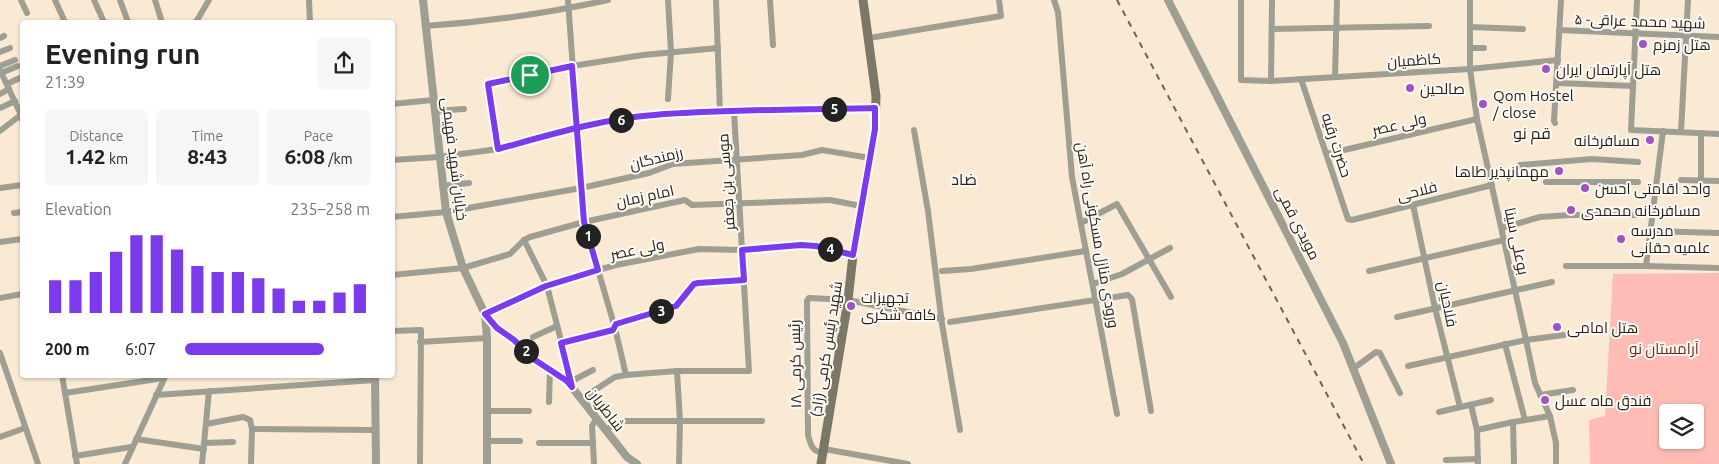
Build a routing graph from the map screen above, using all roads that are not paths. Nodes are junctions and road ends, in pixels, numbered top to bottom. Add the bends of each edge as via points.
1 (21, 0) edge
2 (55, 0) edge
3 (94, 0) edge
4 (120, 0) edge
5 (155, 0) edge
6 (201, 0) edge
7 (209, 0) edge
8 (309, 0) edge
9 (423, 0) edge
10 (568, 0) edge
11 (608, 0) edge
12 (668, 0) edge
13 (716, 0) edge
14 (770, 0) edge
15 (863, 0) edge
16 (999, 0) edge
17 (1054, 0) edge
18 (1168, 0) edge
19 (1241, 0) edge
20 (1272, 0) edge
21 (1337, 0) edge
22 (1470, 0) edge
23 (1561, 0) edge
24 (1637, 0) edge
25 (1688, 0) edge
26 (204, 8) junction
27 (568, 9) junction
28 (27, 13) dead end
29 (64, 20) edge
30 (103, 20) edge
31 (127, 20) edge
32 (161, 20) edge
33 (197, 20) edge
34 (310, 20) edge
35 (425, 26) junction
36 (1429, 26) dead end
37 (1470, 27) junction
38 (1336, 28) junction
39 (1523, 29) dead end
40 (1272, 30) junction
41 (1559, 30) junction
42 (1635, 32) junction
43 (1686, 35) junction
44 (1719, 36) edge
45 (869, 38) junction
46 (773, 45) dead end
47 (10, 48) dead end
48 (718, 48) junction
49 (1470, 48) junction
50 (1484, 48) dead end
51 (0, 52) edge
52 (671, 52) junction
53 (1558, 60) junction
54 (16, 63) dead end
55 (572, 66) junction
56 (1470, 69) junction
57 (3, 77) edge
58 (20, 77) edge
59 (1334, 77) junction
60 (1302, 79) junction
61 (1272, 81) junction
62 (1556, 83) junction
63 (1633, 86) junction
64 (0, 94) edge
65 (668, 99) dead end
66 (433, 100) junction
67 (15, 101) junction
68 (395, 104) edge
69 (0, 108) edge
70 (875, 108) junction
71 (464, 109) dead end
72 (734, 111) junction
73 (20, 112) edge
74 (434, 112) junction
75 (720, 112) junction
76 (20, 117) edge
77 (1477, 119) junction
78 (1555, 124) dead end
79 (577, 127) junction
80 (914, 130) dead end
81 (0, 131) edge
82 (1663, 131) junction
83 (1681, 132) junction
84 (1701, 133) junction
85 (1719, 134) edge
86 (498, 149) junction
87 (1327, 154) junction
88 (439, 157) junction
89 (737, 158) junction
90 (870, 158) junction
91 (395, 160) edge
92 (1638, 162) dead end
93 (1518, 167) dead end
94 (1681, 180) dead end
95 (1701, 180) junction
96 (1719, 181) edge
97 (1546, 182) dead end
98 (1638, 182) dead end
99 (469, 183) dead end
100 (20, 185) edge
101 (1492, 185) junction
102 (442, 186) junction
103 (0, 188) edge
104 (581, 188) junction
105 (740, 204) junction
106 (1413, 205) junction
107 (861, 206) junction
108 (20, 212) edge
109 (446, 212) junction
110 (14, 213) dead end
111 (1652, 215) junction
112 (395, 217) edge
113 (1348, 219) joint
114 (584, 222) junction
115 (1081, 223) junction
116 (1502, 228) junction
117 (1650, 231) junction
118 (1719, 233) edge
119 (20, 239) edge
120 (524, 240) junction
121 (1504, 240) junction
122 (0, 242) edge
123 (1170, 248) dead end
124 (742, 250) junction
125 (1086, 251) junction
126 (853, 255) junction
127 (1425, 257) junction
128 (1149, 259) junction
129 (1566, 266) dead end
130 (1646, 266) junction
131 (463, 268) junction
132 (1719, 268) edge
133 (598, 270) junction
134 (942, 271) dead end
135 (1369, 271) dead end
136 (395, 275) edge
137 (744, 280) junction
138 (1552, 282) dead end
139 (1093, 284) junction
140 (546, 286) junction
141 (1514, 290) junction
142 (20, 294) edge
143 (0, 298) edge
144 (1171, 298) dead end
145 (848, 300) junction
146 (1096, 301) junction
147 (1434, 308) junction
148 (485, 314) junction
149 (1396, 317) dead end
150 (942, 319) junction
151 (950, 322) dead end
152 (556, 326) junction
153 (615, 328) junction
154 (395, 331) edge
155 (1564, 335) dead end
156 (533, 337) dead end
157 (487, 338) junction
158 (1526, 340) junction
159 (420, 342) junction
160 (561, 343) junction
161 (1505, 344) junction
162 (0, 353) edge
163 (1447, 356) junction
164 (1408, 366) dead end
165 (1354, 368) junction
166 (550, 369) junction
167 (593, 370) dead end
168 (678, 371) junction
169 (3, 374) edge
170 (626, 375) junction
171 (62, 378) edge
172 (159, 378) edge
173 (165, 378) edge
174 (375, 378) edge
175 (572, 384) junction
176 (1573, 390) dead end
177 (209, 391) junction
178 (65, 393) junction
179 (1400, 393) dead end
180 (1540, 395) junction
181 (156, 396) junction
182 (581, 399) junction
183 (1491, 400) dead end
184 (548, 402) dead end
185 (1471, 405) junction
186 (1460, 407) junction
187 (487, 411) junction
188 (529, 411) dead end
189 (1151, 411) dead end
190 (1439, 412) dead end
191 (1117, 414) dead end
192 (1550, 416) junction
193 (596, 419) junction
194 (1525, 420) junction
195 (680, 421) junction
196 (762, 422) dead end
197 (1513, 422) junction
198 (206, 424) junction
199 (25, 428) junction
200 (252, 429) junction
201 (376, 430) junction
202 (606, 430) junction
203 (960, 430) dead end
204 (1477, 430) junction
205 (0, 437) edge
206 (136, 439) junction
207 (487, 441) junction
208 (520, 441) dead end
209 (233, 442) dead end
210 (539, 443) dead end
211 (593, 443) junction
212 (204, 446) junction
213 (131, 448) junction
214 (823, 451) junction
215 (75, 456) junction
216 (1446, 460) dead end
217 (1478, 461) edge
218 (38, 464) edge
219 (77, 464) edge
220 (125, 464) edge
221 (202, 464) edge
222 (251, 464) edge
223 (376, 464) edge
224 (420, 464) edge
225 (487, 464) edge
226 (594, 464) edge
227 (637, 464) edge
228 (679, 464) edge
229 (821, 464) edge
230 (908, 464) edge
231 (1391, 464) edge
232 (1514, 464) edge
233 (1556, 464) edge

1 - 28 street
2 - 29 street
3 - 30 street
4 - 31 street
5 - 32 street
6 - 26 street
7 - 26 street
8 - 34 street
9 - 35 street, خیابان شهید فهیمی
10 - 27 street
11 - 27 street
12 - 52 street
13 - 48 street
14 - 46 street
15 - 45 main road, شهید رئیس کرمی (زاد)
16 - 45 street via 1001,16
17 - 115 street, ورودی منازل مسکونی راه آهن via 1058,12 1072,177
18 - 165 street, مویدی قمی
19 - 61 street, کاظمیان via 1241,80
20 - 40 street
21 - 38 street
22 - 37 street, بوعلی سینا
23 - 41 street
24 - 42 street
25 - 43 street
26 - 33 street
27 - 35 street via 472,23
27 - 55 street
35 - 66 street, خیابان شهید فهیمی
36 - 38 street
37 - 39 street
37 - 49 street, بوعلی سینا
38 - 40 street
38 - 59 street
40 - 61 street
41 - 42 street, شهید محمد عراقی- ۵
41 - 53 street
42 - 43 street, شهید محمد عراقی- ۵
42 - 63 street
43 - 44 street, شهید محمد عراقی- ۵
43 - 83 street
45 - 70 main road, شهید رئیس کرمی (زاد)
47 - 51 street
48 - 52 street
48 - 75 street
49 - 50 street
49 - 56 street, بوعلی سینا
52 - 55 street
52 - 65 street
53 - 56 street, کاظمیان
53 - 62 street
54 - 57 street
55 - 79 street
55 - 86 street via 488,84
56 - 59 street, کاظمیان
56 - 77 street, بوعلی سینا
57 - 58 street
57 - 64 street
57 - 67 street
59 - 60 street, کاظمیان
60 - 61 street, کاظمیان
60 - 87 street, حضرت رقیه
62 - 63 street
62 - 78 street
63 - 82 street via 1631,130
66 - 68 street
66 - 74 street, خیابان شهید فهیمی
67 - 69 street
67 - 73 street
70 - 72 street
70 - 90 main road, شهید رئیس کرمی (زاد)
71 - 74 street
72 - 75 street
72 - 89 street, موسی بن جعفر
74 - 88 street, خیابان شهید فهیمی
75 - 79 street via 653,115
76 - 81 street
77 - 87 street, ولی عصر
77 - 101 street, بوعلی سینا
79 - 86 street
79 - 104 street
80 - 150 street
82 - 83 street
82 - 111 street
83 - 84 street
84 - 85 street
84 - 95 street
86 - 88 street
87 - 113 street, حضرت رقیه
88 - 91 street
88 - 102 street, خیابان شهید فهیمی
89 - 90 street, رزمندگان via 802,155 822,150
89 - 104 street, رزمندگان via 673,164 649,173
89 - 105 street, موسی بن جعفر
90 - 107 main road, شهید رئیس کرمی (زاد)
92 - 93 street via 1592,159
94 - 95 street
95 - 96 street
97 - 98 street
99 - 102 street
100 - 103 street
101 - 106 street, فلاحی
101 - 116 street, بوعلی سینا
102 - 109 street, خیابان شهید فهیمی
104 - 109 street, رزمندگان
104 - 114 street
105 - 107 street, امام زمان via 830,200
105 - 114 street, امام زمان via 692,205 685,200
105 - 124 street, موسی بن جعفر
106 - 113 street, فلاحی
106 - 127 street, فلاحیان
107 - 126 main road, شهید رئیس کرمی (زاد)
108 - 110 street
109 - 112 street, رزمندگان
109 - 131 street, خیابان شهید فهیمی
111 - 116 street via 1540,217
111 - 117 street
114 - 120 street, امام زمان
114 - 133 street
115 - 125 street, ورودی منازل مسکونی راه آهن
115 - 128 street via 1117,204
116 - 121 street, بوعلی سینا
117 - 118 street
117 - 130 street
119 - 122 street
120 - 131 street via 510,254
120 - 140 street
121 - 127 street
121 - 141 street, بوعلی سینا
123 - 128 street
124 - 126 street, ولی عصر via 801,245
124 - 133 street, ولی عصر via 699,249
124 - 137 street, موسی بن جعفر
125 - 134 street
125 - 139 street, ورودی منازل مسکونی راه آهن
126 - 145 main road, شهید رئیس کرمی (زاد)
127 - 135 street
127 - 147 street, فلاحیان
128 - 139 street via 1122,274
128 - 144 street
129 - 130 street
130 - 132 street
131 - 136 street
131 - 148 street, خیابان شهید فهیمی
133 - 140 street, ولی عصر
133 - 153 street
137 - 153 street via 694,284 676,306 616,324
137 - 168 street, موسی بن جعفر via 749,370
138 - 141 street
139 - 146 street, ورودی منازل مسکونی راه آهن
140 - 148 street, ولی عصر
140 - 152 street
141 - 147 street
141 - 158 street, بوعلی سینا
142 - 143 street
145 - 150 street
145 - 214 main road, شهید رئیس کرمی (زاد)
145 - 214 street, رئیس کرمی ۱۸ via 807,300 808,436 812,448
146 - 151 street
146 - 189 street via 1128,295 1132,299
146 - 191 street, ورودی منازل مسکونی راه آهن
147 - 149 street
147 - 163 street, فلاحیان
148 - 157 street, خیابان شهید فهیمی
148 - 166 street, شاطریان via 497,328
150 - 203 street
152 - 156 street
152 - 160 street
153 - 160 street
153 - 170 street
154 - 159 street via 421,330
155 - 158 street
157 - 159 street
157 - 187 street, خیابان شهید فهیمی
158 - 161 street
158 - 180 street, بوعلی سینا
159 - 224 street
160 - 175 street
161 - 163 street
161 - 194 street
162 - 169 street
163 - 164 street
163 - 186 street, فلاحیان
165 - 179 street via 1376,352 1380,353
165 - 231 street, مویدی قمی
166 - 175 street, شاطریان
166 - 184 street
167 - 175 street
168 - 170 street
168 - 195 street
169 - 199 street
170 - 182 street via 615,377
171 - 178 street
172 - 178 street
173 - 181 street
174 - 177 street
174 - 201 street
175 - 182 street, شاطریان
176 - 180 street
177 - 181 street
177 - 198 street
178 - 215 street
180 - 192 street, بوعلی سینا
181 - 206 street
182 - 193 street, شاطریان
183 - 185 street
185 - 186 street
185 - 204 street
186 - 190 street
187 - 188 street
187 - 207 street, خیابان شهید فهیمی
192 - 194 street
192 - 233 street, بوعلی سینا via 1556,443
193 - 202 street, شاطریان
193 - 211 street via 592,426
194 - 197 street
195 - 196 street
195 - 202 street via 624,421
195 - 228 street
197 - 204 street
197 - 232 street
198 - 200 street via 243,417 250,420
198 - 212 street
199 - 205 street
199 - 218 street
200 - 201 street
200 - 222 street
201 - 223 street
202 - 227 street, شاطریان
204 - 217 street
206 - 212 street
206 - 213 street
207 - 208 street
207 - 225 street, خیابان شهید فهیمی
209 - 212 street
210 - 211 street
211 - 226 street
212 - 221 street
213 - 215 street
213 - 220 street
214 - 229 main road, شهید رئیس کرمی (زاد)
214 - 230 street
215 - 219 street
216 - 217 street

